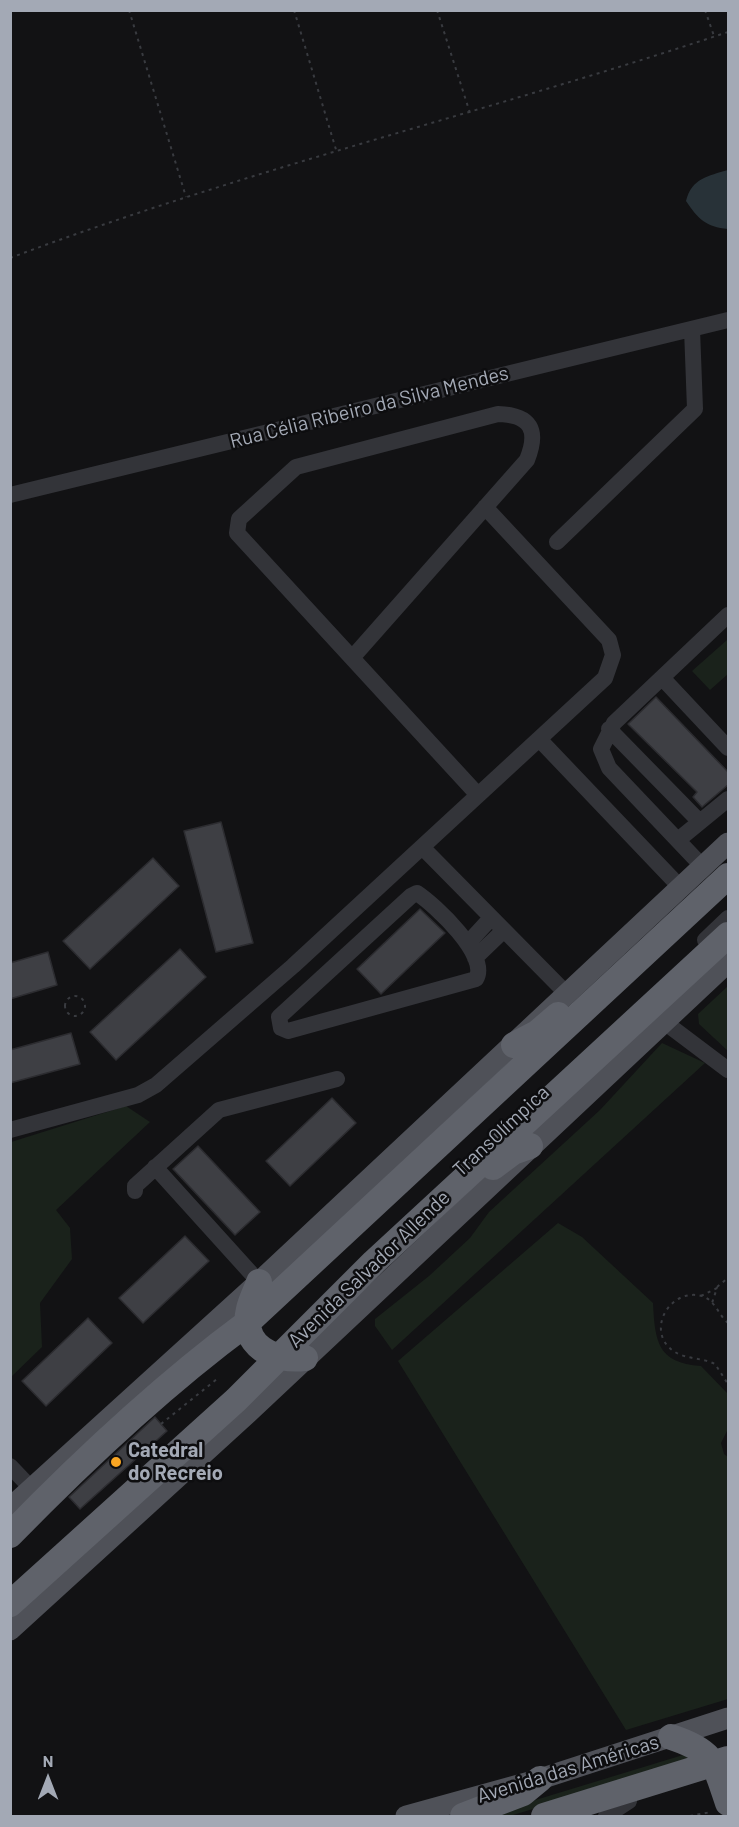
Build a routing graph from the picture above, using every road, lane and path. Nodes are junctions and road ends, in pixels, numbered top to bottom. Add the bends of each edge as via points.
1 (129, 10) edge
2 (294, 10) edge
3 (437, 10) edge
4 (705, 10) edge
5 (729, 32) edge
6 (714, 37) junction
7 (470, 113) junction
8 (337, 153) junction
9 (186, 197) junction
10 (10, 258) edge
11 (729, 320) edge
12 (692, 329) junction
13 (10, 495) edge
14 (485, 507) junction
15 (557, 542) dead end
16 (729, 615) edge
17 (352, 658) junction
18 (667, 683) dead end
19 (609, 729) junction
20 (539, 739) junction
21 (729, 748) edge
22 (478, 795) junction
23 (729, 799) edge
24 (699, 821) junction
25 (678, 840) junction
26 (729, 843) edge
27 (422, 847) junction
28 (703, 867) junction
29 (729, 876) edge
30 (681, 888) junction
31 (729, 890) edge
32 (702, 903) junction
33 (491, 918) junction
34 (729, 918) edge
35 (503, 931) junction
36 (729, 934) edge
37 (472, 950) junction
38 (729, 962) edge
39 (567, 994) junction
40 (85, 1002) joint
41 (663, 1021) junction
42 (514, 1045) junction
43 (729, 1070) edge
44 (337, 1079) dead end
45 (10, 1130) edge
46 (530, 1146) junction
47 (155, 1167) junction
48 (135, 1191) dead end
49 (374, 1262) junction
50 (729, 1278) edge
51 (259, 1282) junction
52 (717, 1287) junction
53 (702, 1296) junction
54 (712, 1303) junction
55 (729, 1323) edge
56 (259, 1341) junction
57 (305, 1358) junction
58 (217, 1379) dead end
59 (729, 1384) edge
60 (161, 1424) dead end
61 (10, 1466) edge
62 (31, 1488) junction
63 (11, 1506) edge
64 (10, 1535) edge
65 (10, 1548) edge
66 (10, 1590) edge
67 (10, 1604) edge
68 (10, 1630) edge
69 (729, 1718) edge
70 (671, 1737) junction
71 (722, 1765) edge
72 (540, 1779) junction
73 (629, 1801) junction
74 (723, 1808) edge
75 (406, 1816) edge
76 (463, 1816) edge
77 (544, 1816) edge
78 (576, 1816) edge
79 (606, 1816) edge
80 (690, 1816) edge

1 - 9 path
2 - 8 path
3 - 7 path
4 - 6 path
5 - 6 path
6 - 7 path
7 - 8 path
8 - 9 path
9 - 10 path
11 - 12 street, Rua Célia Ribeiro da Silva Mendes
12 - 13 street, Rua Célia Ribeiro da Silva Mendes
12 - 15 street via 695,409
14 - 17 street
14 - 17 street via 528,460 534,441 530,426 522,418 498,414 296,468 239,519 237,533
14 - 20 street via 612,646 611,666 605,678
16 - 19 street
17 - 22 street
18 - 21 street
19 - 24 street
19 - 25 street via 602,742 603,759
20 - 22 street
20 - 30 street
22 - 27 street
23 - 24 street
24 - 25 street
25 - 28 street
26 - 28 main road
27 - 33 street
27 - 45 street via 156,1085 138,1095
28 - 30 main road
29 - 32 highway, Avenida Salvador Allende
30 - 39 main road
31 - 56 street, TransOlímpica
32 - 42 highway via 687,909 537,1033
32 - 56 highway, Avenida Salvador Allende
33 - 35 street
33 - 37 street
34 - 56 street, TransOlímpica
35 - 37 street
35 - 39 street
36 - 49 highway, Avenida Salvador Allende
37 - 37 street via 478,970 476,979 288,1031 279,1025 279,1017 414,894 419,894
38 - 41 main road, Avenida Salvador Allende
39 - 42 main road
40 - 40 path via 70,998 66,1002 67,1012 81,1015
41 - 43 street
41 - 46 main road, Avenida Salvador Allende
42 - 51 main road
44 - 47 street via 219,1110
46 - 49 highway via 505,1157 393,1253
46 - 57 main road, Avenida Salvador Allende
47 - 48 street via 135,1186
47 - 51 street
49 - 56 highway, Avenida Salvador Allende
50 - 52 path
51 - 56 highway via 249,1310
51 - 62 main road
52 - 53 path
52 - 54 path
53 - 54 path
53 - 59 path via 678,1299 669,1305 663,1317 662,1335 675,1352 715,1364
54 - 55 path
56 - 57 highway
56 - 64 highway, Avenida Salvador Allende via 211,1350 87,1459
56 - 65 street, TransOlímpica via 206,1367 101,1458
56 - 66 street, TransOlímpica via 229,1392
56 - 67 highway, Avenida Salvador Allende via 236,1400
57 - 68 main road, Avenida Salvador Allende
58 - 60 path
61 - 62 street
62 - 63 main road
69 - 70 main road, Avenida das Américas
70 - 71 highway via 701,1748
70 - 72 main road, Avenida das Américas
71 - 73 street
71 - 74 highway
71 - 77 highway, Avenida das Américas
72 - 75 main road, Avenida das Américas
72 - 76 highway via 523,1793
73 - 78 street
73 - 79 street
74 - 80 path

